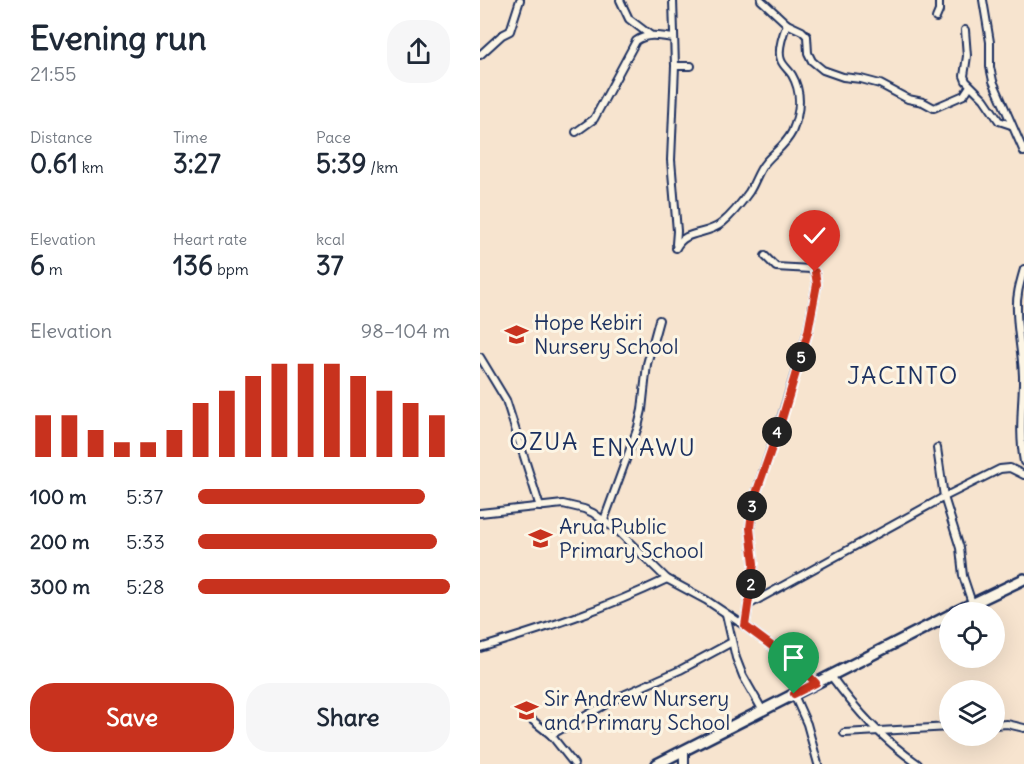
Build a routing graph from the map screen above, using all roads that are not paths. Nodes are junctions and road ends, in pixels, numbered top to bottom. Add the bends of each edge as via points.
1 (520, 0) edge
2 (620, 0) edge
3 (673, 0) edge
4 (761, 0) edge
5 (939, 0) edge
6 (983, 0) edge
7 (936, 18) dead end
8 (787, 24) junction
9 (965, 30) dead end
10 (650, 35) junction
11 (673, 38) junction
12 (480, 55) edge
13 (675, 66) junction
14 (691, 66) dead end
15 (970, 86) junction
16 (1011, 125) junction
17 (576, 132) dead end
18 (1024, 152) edge
19 (765, 256) dead end
20 (1024, 269) edge
21 (659, 320) dead end
22 (480, 357) edge
23 (937, 448) dead end
24 (1024, 462) edge
25 (1024, 475) edge
26 (944, 497) junction
27 (540, 507) junction
28 (480, 513) edge
29 (604, 519) junction
30 (667, 579) junction
31 (1024, 579) edge
32 (972, 602) edge
33 (974, 602) edge
34 (748, 605) junction
35 (726, 613) junction
36 (939, 621) edge
37 (745, 626) junction
38 (732, 642) junction
39 (480, 648) edge
40 (831, 676) junction
41 (816, 683) junction
42 (794, 694) junction
43 (763, 711) junction
44 (527, 716) dead end
45 (1005, 724) edge
46 (939, 727) edge
47 (1024, 728) edge
48 (877, 730) junction
49 (844, 733) dead end
50 (551, 735) junction
51 (684, 752) junction
52 (574, 764) edge
53 (657, 764) edge
54 (684, 764) edge
55 (818, 764) edge
56 (918, 764) edge

1 - 12 street via 510,31
2 - 10 street via 629,19
3 - 11 street
4 - 8 street
5 - 7 street
6 - 16 street via 993,81
8 - 13 street via 781,60 795,81 800,100 791,133 723,222 709,231 686,236 676,248 671,142
8 - 15 street via 807,36 812,61 831,74 880,84 934,108 964,95
9 - 15 street via 964,76
10 - 11 street
10 - 17 street via 636,40 594,119
11 - 13 street
13 - 14 street
15 - 16 street via 999,121
16 - 18 street
19 - 34 street via 776,267 811,269 817,284 799,363 753,502 750,528 754,564
20 - 24 street via 1017,310 1023,384 1020,443
21 - 29 street via 647,364 638,427
22 - 27 street via 506,400
23 - 26 street
25 - 26 street via 1010,468 1000,469
26 - 32 street
26 - 34 street
27 - 28 street
27 - 29 street via 563,504
29 - 30 street
30 - 35 street
30 - 39 street via 596,611
31 - 33 main road
34 - 37 street
35 - 37 street
35 - 38 street
36 - 40 main road
37 - 41 street
38 - 43 street
38 - 50 street
40 - 41 main road
40 - 48 street
41 - 42 main road
42 - 43 main road
42 - 55 street
43 - 51 main road
44 - 50 street
45 - 47 street
46 - 48 street
48 - 49 street
48 - 56 street
50 - 52 street
51 - 53 main road
51 - 54 street

